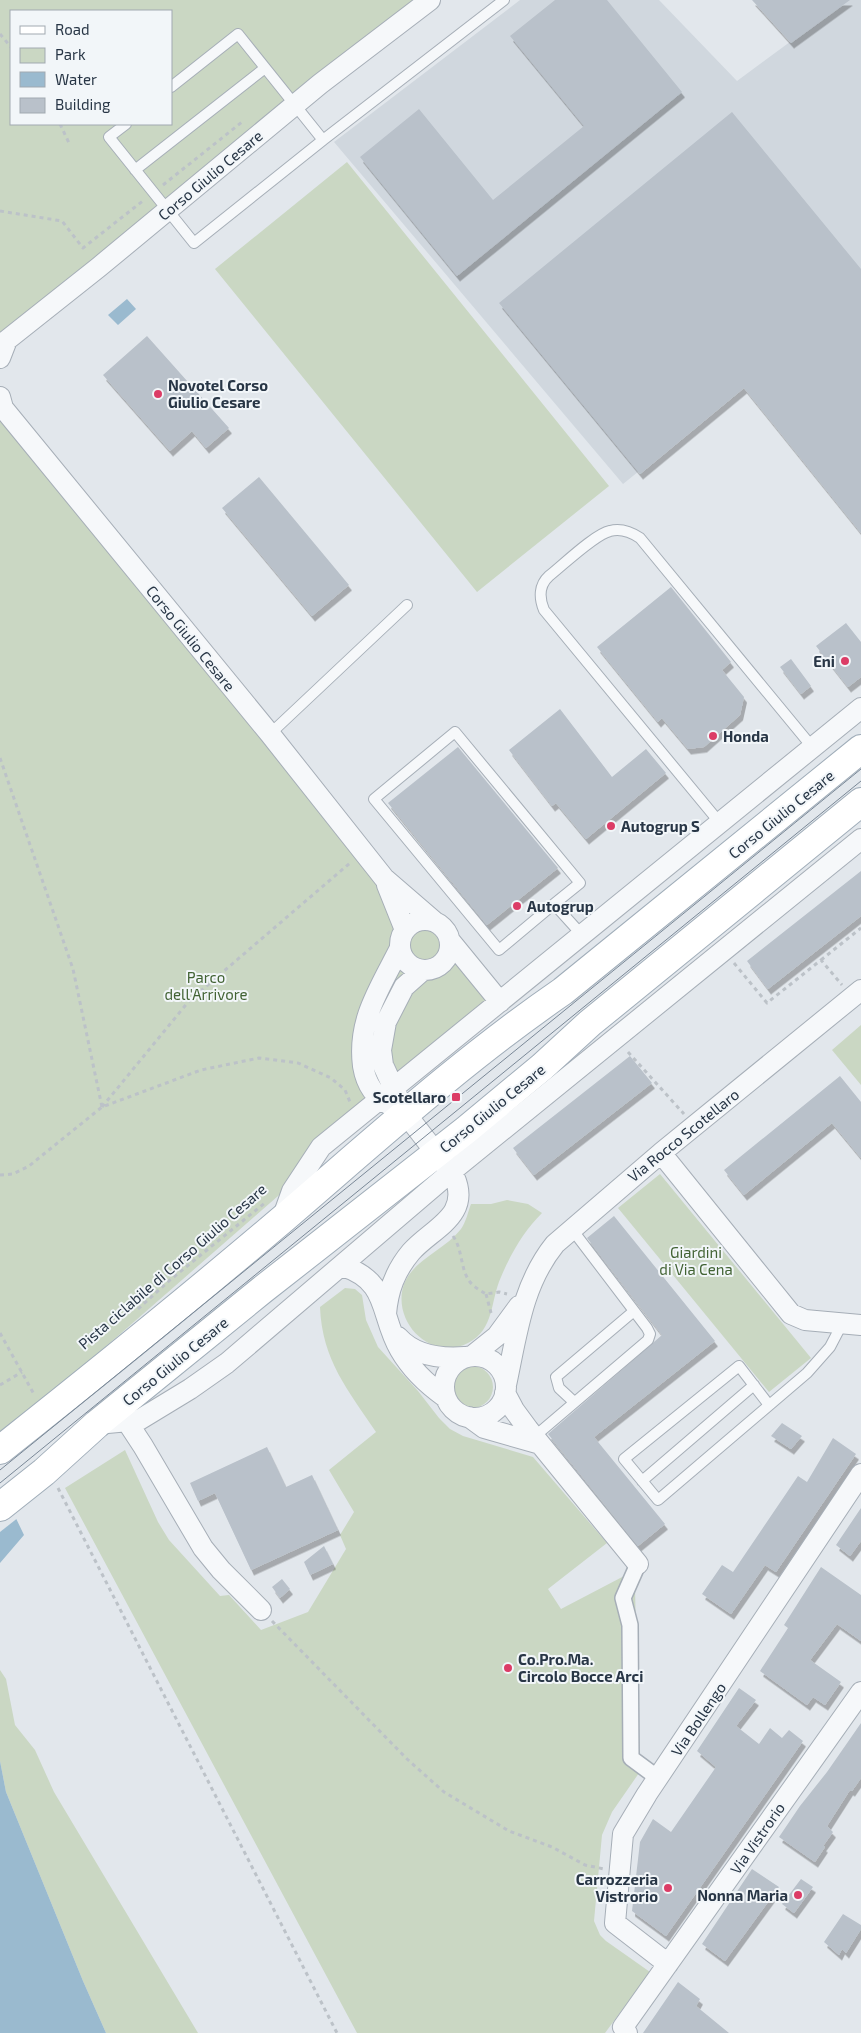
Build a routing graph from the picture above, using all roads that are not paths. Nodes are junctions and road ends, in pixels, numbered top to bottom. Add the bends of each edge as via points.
1 (430, 0) edge
2 (504, 0) edge
3 (265, 68) junction
4 (172, 87) edge
5 (294, 104) junction
6 (125, 125) edge
7 (323, 140) junction
8 (135, 170) junction
9 (168, 211) junction
10 (0, 358) edge
11 (0, 397) edge
12 (407, 605) dead end
13 (861, 708) edge
14 (270, 734) junction
15 (813, 748) junction
16 (861, 749) edge
17 (861, 802) edge
18 (720, 823) junction
19 (861, 839) edge
20 (384, 878) junction
21 (554, 904) junction
22 (436, 922) junction
23 (582, 935) junction
24 (403, 939) junction
25 (451, 942) junction
26 (422, 970) junction
27 (856, 994) edge
28 (500, 1002) junction
29 (380, 1090) junction
30 (405, 1113) junction
31 (661, 1153) junction
32 (444, 1162) junction
33 (275, 1210) junction
34 (571, 1228) junction
35 (342, 1266) junction
36 (525, 1298) junction
37 (634, 1311) junction
38 (390, 1323) junction
39 (851, 1325) edge
40 (469, 1357) junction
41 (754, 1386) junction
42 (505, 1389) junction
43 (445, 1397) junction
44 (574, 1402) junction
45 (769, 1404) junction
46 (469, 1417) junction
47 (113, 1418) junction
48 (537, 1441) junction
49 (9, 1443) edge
50 (861, 1474) edge
51 (642, 1481) junction
52 (0, 1508) edge
53 (638, 1564) joint
54 (261, 1610) road end
55 (861, 1692) edge
56 (658, 1778) junction
57 (668, 1964) junction
58 (627, 2033) edge

1 - 5 street, Corso Giulio Cesare
2 - 7 lane
3 - 4 lane via 238,34
3 - 5 lane
3 - 8 lane
5 - 7 lane
5 - 9 street, Corso Giulio Cesare
6 - 8 lane via 109,137
7 - 9 lane via 194,243
8 - 9 lane
9 - 10 street, Corso Giulio Cesare via 7,340
11 - 14 street, Corso Giulio Cesare via 3,408
12 - 14 lane
13 - 15 street, Corso Giulio Cesare
14 - 20 street, Corso Giulio Cesare
15 - 18 street, Corso Giulio Cesare
15 - 18 lane via 640,538 617,530 604,533 549,576 541,588 540,600 544,610
16 - 30 main road, Corso Giulio Cesare via 563,992 515,1024
17 - 32 main road, Corso Giulio Cesare via 590,1023
18 - 23 street, Corso Giulio Cesare
19 - 32 street, Corso Giulio Cesare via 615,1038
20 - 22 street, Corso Giulio Cesare
20 - 24 street, Corso Giulio Cesare
21 - 21 lane via 499,950 374,799 455,732 580,883
21 - 23 lane
22 - 24 street via 416,922
22 - 25 street via 446,930
23 - 28 street, Corso Giulio Cesare
24 - 26 street via 405,960
24 - 29 street via 368,1010 362,1033 361,1052
25 - 26 street via 446,961 435,969
25 - 28 street
26 - 29 street via 404,987 394,1003 382,1036
27 - 31 street, Via Rocco Scotellaro
28 - 29 street, Corso Giulio Cesare
29 - 30 street
29 - 33 street, Corso Giulio Cesare via 321,1148
30 - 32 street
30 - 33 main road, Corso Giulio Cesare
31 - 34 street, Via Rocco Scotellaro
31 - 39 street via 788,1311 799,1319
32 - 35 street, Corso Giulio Cesare
32 - 38 street via 458,1186 457,1204 443,1225 414,1248 400,1267 387,1296
32 - 47 main road, Corso Giulio Cesare
33 - 49 main road, Corso Giulio Cesare
34 - 36 street, Via Rocco Scotellaro via 542,1262
34 - 37 lane
35 - 38 street via 369,1280
35 - 47 street, Corso Giulio Cesare via 228,1363 185,1392 139,1420
36 - 40 street, Via Rocco Scotellaro via 502,1330
36 - 42 street, Via Rocco Scotellaro
37 - 44 lane via 650,1334 648,1340
37 - 44 lane via 556,1378 559,1388
38 - 40 street via 410,1347 426,1355
38 - 43 street via 400,1350 418,1374
39 - 45 lane via 820,1360
40 - 42 street via 488,1359 495,1364 504,1377
40 - 43 street via 451,1366 444,1381
41 - 45 lane
41 - 51 lane
41 - 51 lane via 739,1366 624,1459
42 - 46 street via 503,1400 492,1413
42 - 48 street via 518,1417
43 - 46 street via 454,1410
44 - 48 lane
45 - 51 lane via 658,1500
46 - 48 street via 484,1428
47 - 52 main road, Corso Giulio Cesare via 51,1479
47 - 54 street, Corso Giulio Cesare via 203,1548
48 - 53 street
50 - 56 street, Via Bollengo
53 - 56 street via 623,1598 630,1625 631,1758
55 - 57 street, Via Vistrorio
56 - 57 street, Via Bollengo via 623,1834 615,1923
57 - 58 street, Via Vistrorio via 622,2027

